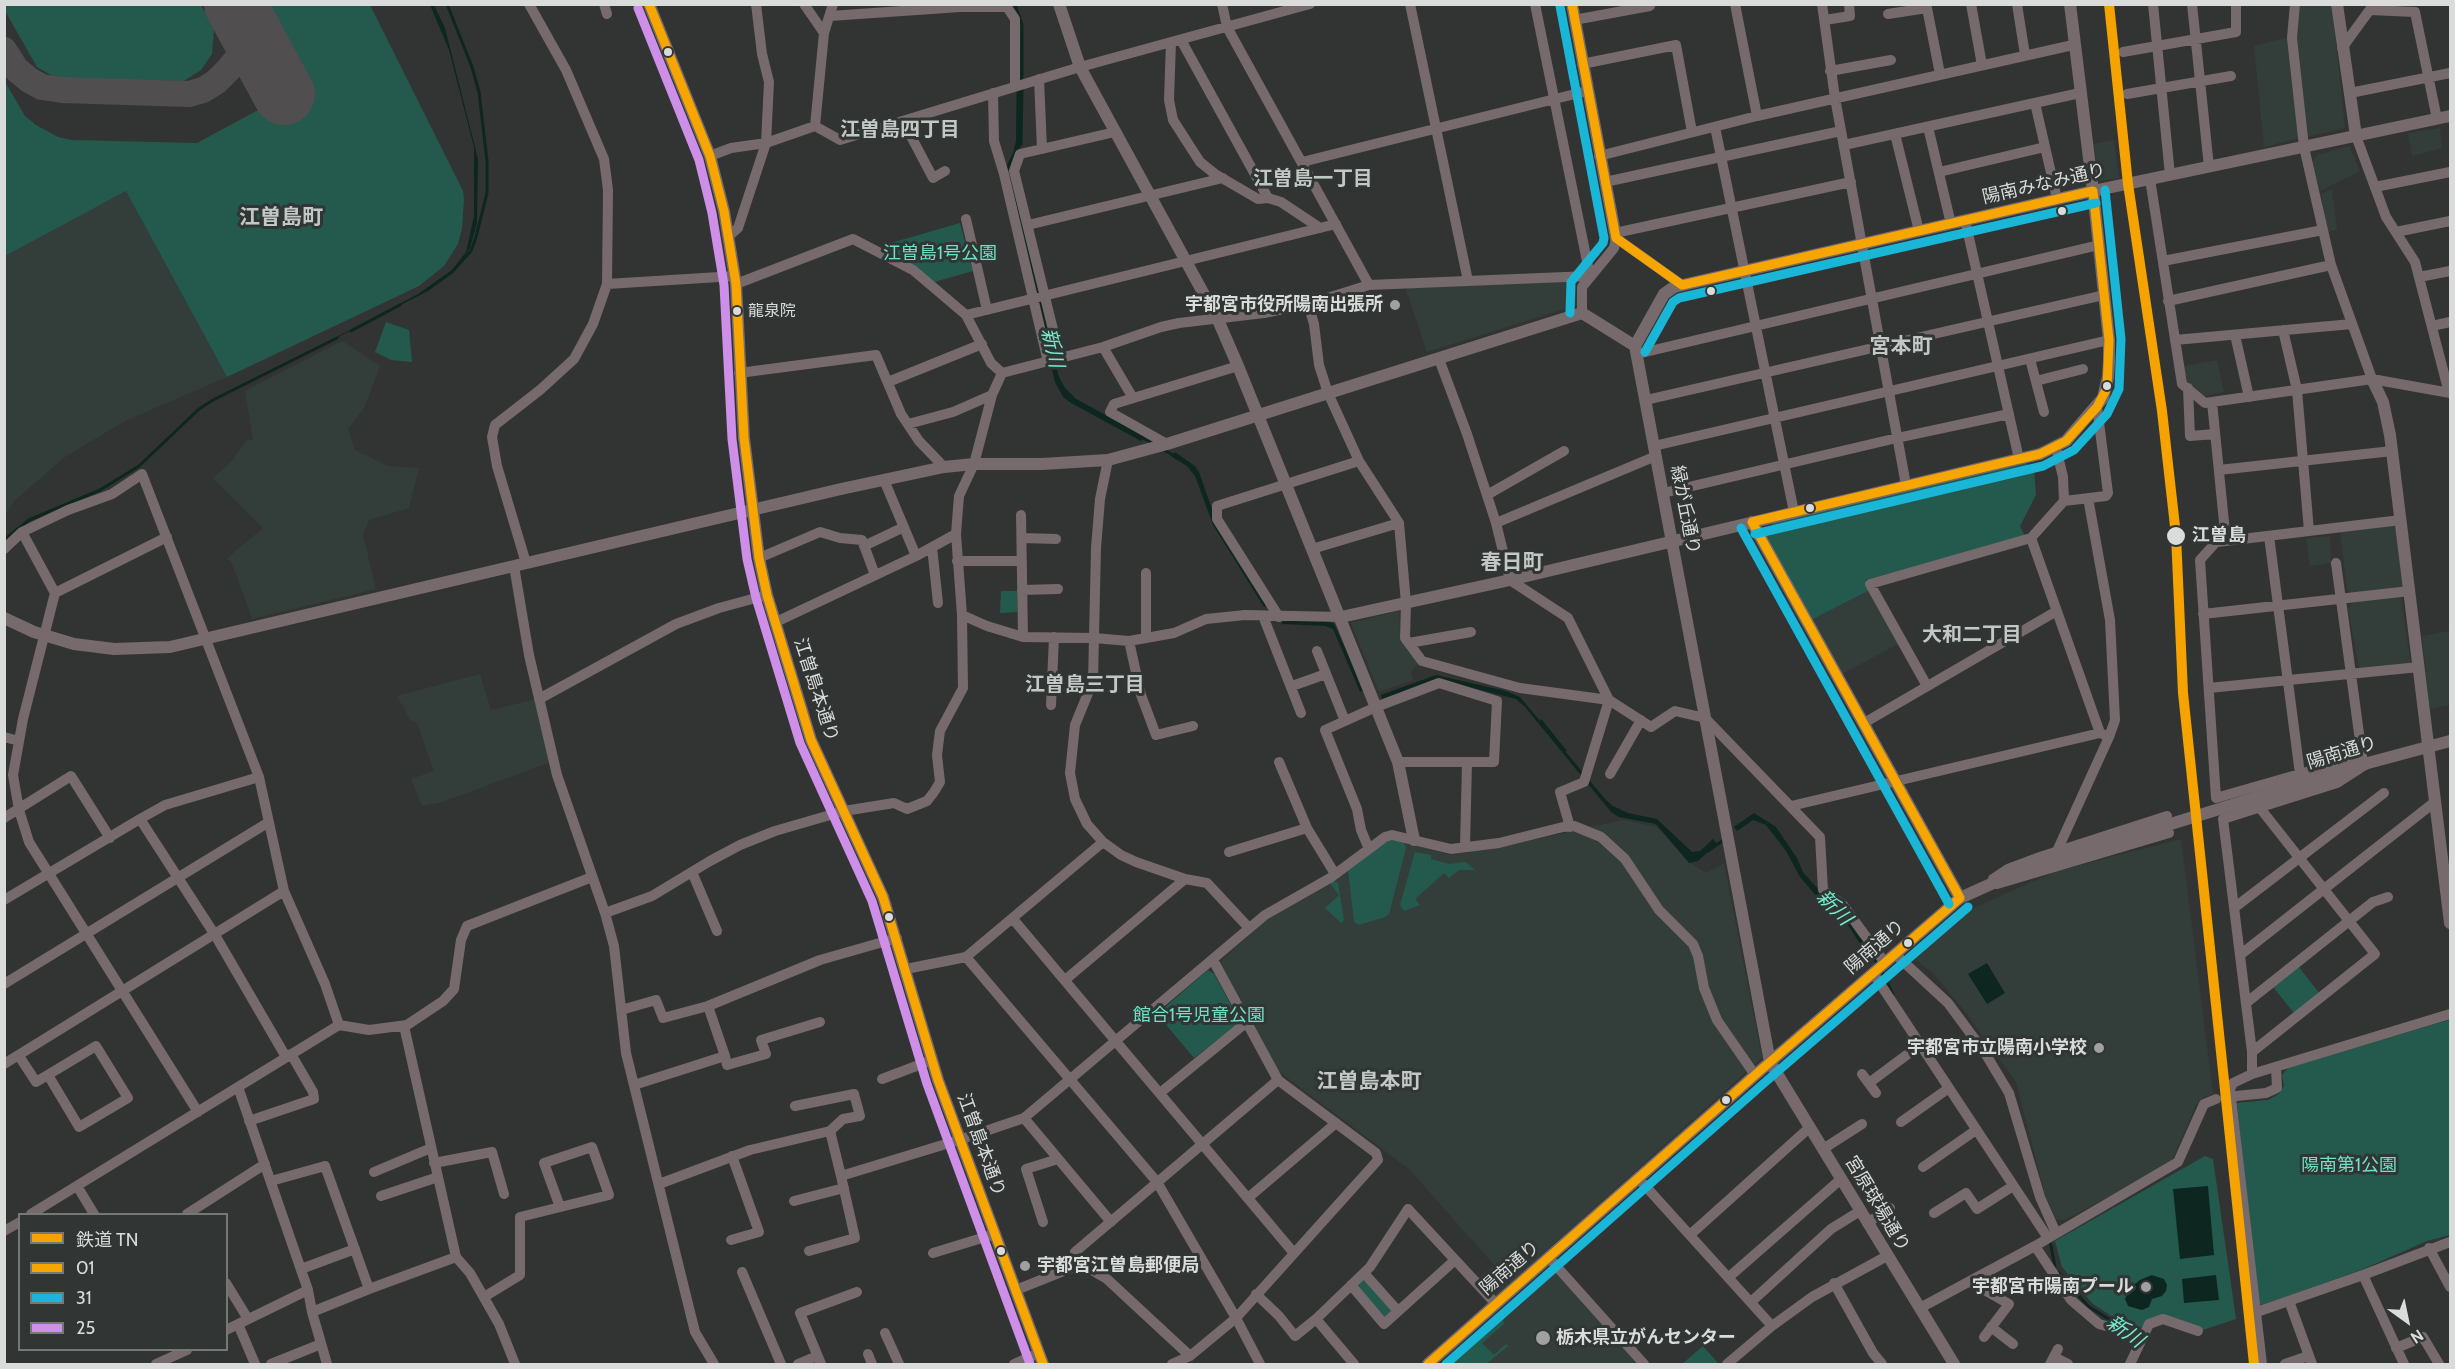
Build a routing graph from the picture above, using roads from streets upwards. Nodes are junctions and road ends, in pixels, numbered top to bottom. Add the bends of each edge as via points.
1 (529, 4) edge
2 (649, 4) edge
3 (756, 4) edge
4 (804, 4) edge
5 (833, 4) edge
6 (1059, 4) edge
7 (1222, 4) edge
8 (1310, 4) edge
9 (1410, 4) edge
10 (1535, 4) edge
11 (1572, 4) edge
12 (1735, 4) edge
13 (1822, 4) edge
14 (1849, 4) edge
15 (1971, 4) edge
16 (2017, 4) edge
17 (2070, 4) edge
18 (2153, 4) edge
19 (2192, 4) edge
20 (2236, 4) edge
21 (2295, 4) edge
22 (2337, 4) edge
23 (1650, 6) dead end
24 (1294, 7) edge
25 (2372, 7) edge
26 (899, 8) edge
27 (1620, 8) edge
28 (1888, 14) dead end
29 (830, 16) junction
30 (1574, 20) junction
31 (1825, 20) junction
32 (1227, 27) junction
33 (824, 33) junction
34 (2196, 40) junction
35 (1176, 41) junction
36 (2073, 45) junction
37 (2157, 46) junction
38 (2342, 48) junction
39 (2123, 52) dead end
40 (2025, 55) junction
41 (1891, 60) dead end
42 (1582, 64) junction
43 (1982, 65) junction
44 (1080, 67) junction
45 (1830, 71) junction
46 (2451, 73) edge
47 (1940, 74) junction
48 (2231, 76) dead end
49 (2430, 77) junction
50 (1040, 79) junction
51 (2200, 82) junction
52 (1015, 87) junction
53 (2161, 89) junction
54 (1587, 90) junction
55 (993, 93) junction
56 (2080, 93) junction
57 (2349, 93) junction
58 (2127, 94) dead end
59 (1835, 98) junction
60 (1553, 99) junction
61 (2035, 103) junction
62 (1757, 116) junction
63 (2451, 116) edge
64 (2437, 119) junction
65 (903, 121) junction
66 (815, 126) junction
67 (1715, 127) junction
68 (1928, 127) junction
69 (1437, 128) junction
70 (1841, 131) junction
71 (1115, 132) junction
72 (1692, 132) junction
73 (1895, 134) junction
74 (2356, 136) junction
75 (766, 143) junction
76 (1844, 146) junction
77 (2045, 147) junction
78 (2304, 147) junction
79 (1042, 149) junction
80 (710, 156) junction
81 (1599, 156) junction
82 (1721, 158) junction
83 (1302, 162) junction
84 (2209, 167) junction
85 (945, 171) dead end
86 (1939, 172) junction
87 (2451, 172) edge
88 (2170, 175) junction
89 (1223, 178) junction
90 (2150, 179) junction
91 (1605, 182) junction
92 (1851, 182) junction
93 (2375, 187) junction
94 (2093, 191) junction
95 (1151, 197) junction
96 (1268, 198) junction
97 (2057, 199) junction
98 (1731, 209) junction
99 (966, 219) dead end
100 (1965, 220) junction
101 (2451, 221) edge
102 (1336, 224) junction
103 (1951, 224) junction
104 (1028, 225) junction
105 (1320, 228) junction
106 (2323, 230) junction
107 (1918, 231) junction
108 (2396, 232) junction
109 (729, 236) junction
110 (1616, 236) junction
111 (1863, 244) junction
112 (2099, 245) junction
113 (1186, 261) junction
114 (2163, 261) junction
115 (2331, 265) junction
116 (1743, 271) junction
117 (2451, 271) edge
118 (1977, 272) junction
119 (1590, 276) junction
120 (2420, 277) junction
121 (736, 280) junction
122 (1468, 281) junction
123 (607, 284) junction
124 (1369, 285) junction
125 (1682, 285) junction
126 (2104, 295) junction
127 (1037, 297) junction
128 (1873, 299) junction
129 (2168, 301) junction
130 (1308, 304) junction
131 (987, 310) junction
132 (1582, 313) junction
133 (966, 315) junction
134 (1218, 320) junction
135 (1988, 321) junction
136 (2451, 322) edge
137 (2352, 324) junction
138 (1755, 325) junction
139 (2432, 326) junction
140 (2283, 330) junction
141 (2235, 335) junction
142 (2109, 340) junction
143 (2175, 340) junction
144 (982, 344) junction
145 (1104, 347) junction
146 (1881, 347) junction
147 (1636, 350) junction
148 (1060, 358) junction
149 (1439, 358) junction
150 (2030, 359) junction
151 (1048, 362) junction
152 (1238, 366) junction
153 (1999, 367) junction
154 (2084, 369) dead end
155 (1002, 373) junction
156 (1765, 373) junction
157 (740, 374) junction
158 (2372, 379) junction
159 (2036, 381) junction
160 (888, 382) junction
161 (2188, 388) junction
162 (2297, 390) junction
163 (2448, 390) edge
164 (1328, 393) junction
165 (1889, 393) junction
166 (992, 395) junction
167 (2249, 397) junction
168 (1133, 398) junction
169 (1646, 400) junction
170 (2212, 402) junction
171 (2097, 407) junction
172 (2044, 412) dead end
173 (1258, 414) junction
174 (2009, 414) junction
175 (1774, 419) junction
176 (908, 424) junction
177 (2216, 434) junction
178 (1897, 438) junction
179 (1167, 444) junction
180 (2056, 448) junction
181 (1655, 451) junction
182 (2392, 451) junction
183 (1563, 452) dead end
184 (2019, 459) junction
185 (1108, 460) junction
186 (2303, 460) junction
187 (1359, 461) junction
188 (974, 464) junction
189 (1784, 465) junction
190 (944, 467) junction
191 (2219, 470) junction
192 (884, 480) junction
193 (1906, 485) junction
194 (1287, 486) junction
195 (1663, 493) junction
196 (1487, 495) junction
197 (2088, 498) junction
198 (2064, 501) junction
199 (753, 510) junction
200 (1794, 512) junction
201 (1022, 514) dead end
202 (2401, 520) junction
203 (1752, 522) junction
204 (1399, 523) junction
205 (1496, 523) junction
206 (904, 527) junction
207 (2309, 531) junction
208 (22, 532) junction
209 (956, 534) junction
210 (2269, 536) junction
211 (167, 537) junction
212 (1022, 538) junction
213 (2031, 538) junction
214 (1056, 539) dead end
215 (1672, 540) junction
216 (2217, 542) junction
217 (864, 546) junction
218 (932, 547) junction
219 (4, 549) edge
220 (1312, 549) junction
221 (916, 556) junction
222 (759, 558) junction
223 (957, 561) junction
224 (1022, 561) junction
225 (2336, 563) dead end
226 (520, 565) junction
227 (1146, 573) dead end
228 (875, 575) junction
229 (1510, 580) junction
230 (1058, 589) dead end
231 (1022, 590) junction
232 (2410, 591) junction
233 (55, 593) junction
234 (767, 595) junction
235 (2341, 599) junction
236 (938, 603) dead end
237 (1406, 603) junction
238 (2278, 605) junction
239 (2055, 612) junction
240 (2204, 614) junction
241 (962, 615) junction
242 (1263, 616) junction
243 (1279, 617) junction
244 (1341, 617) junction
245 (4, 618) edge
246 (776, 622) junction
247 (1471, 632) dead end
248 (43, 636) junction
249 (1023, 637) junction
250 (1054, 637) junction
251 (1094, 638) junction
252 (1146, 638) junction
253 (207, 640) junction
254 (1129, 641) junction
255 (1409, 643) junction
256 (1317, 651) dead end
257 (2419, 667) junction
258 (1326, 674) junction
259 (2352, 674) junction
260 (2288, 681) junction
261 (1292, 686) junction
262 (1927, 686) junction
263 (2209, 688) junction
264 (540, 699) junction
265 (1609, 700) junction
266 (1051, 705) dead end
267 (1376, 706) junction
268 (1301, 713) dead end
269 (1705, 718) junction
270 (1641, 720) junction
271 (1345, 721) junction
272 (1864, 723) junction
273 (1193, 726) dead end
274 (2104, 735) junction
275 (4, 737) edge
276 (19, 741) junction
277 (2451, 741) edge
278 (2429, 746) junction
279 (1279, 762) dead end
280 (1398, 762) junction
281 (1467, 762) junction
282 (2366, 763) junction
283 (1610, 774) dead end
284 (2300, 774) junction
285 (259, 777) junction
286 (1896, 781) junction
287 (2384, 793) dead end
288 (2436, 801) junction
289 (1791, 806) junction
290 (2260, 807) junction
291 (18, 810) junction
292 (844, 811) junction
293 (2167, 816) dead end
294 (4, 818) edge
295 (140, 819) junction
296 (269, 822) junction
297 (1570, 827) junction
298 (1307, 828) junction
299 (2169, 833) dead end
300 (110, 838) junction
301 (1414, 840) junction
302 (1103, 842) junction
303 (1465, 847) junction
304 (1368, 849) junction
305 (2446, 849) edge
306 (2056, 851) junction
307 (1229, 852) dead end
308 (2299, 857) junction
309 (692, 872) junction
310 (48, 874) junction
311 (1335, 874) junction
312 (592, 877) junction
313 (178, 878) junction
314 (1185, 879) junction
315 (1979, 888) junction
316 (2324, 889) junction
317 (284, 891) junction
318 (2388, 897) dead end
319 (1960, 898) junction
320 (4, 900) edge
321 (2234, 908) junction
322 (605, 913) junction
323 (1013, 919) junction
324 (2349, 921) junction
325 (2451, 923) edge
326 (1249, 928) junction
327 (717, 931) dead end
328 (85, 934) junction
329 (214, 934) junction
330 (897, 938) junction
331 (1895, 954) junction
332 (2240, 955) junction
333 (966, 957) junction
334 (1213, 960) junction
335 (1885, 963) junction
336 (906, 969) junction
337 (1873, 973) junction
338 (1065, 980) junction
339 (4, 984) edge
340 (122, 993) junction
341 (2246, 1003) junction
342 (708, 1006) junction
343 (621, 1010) junction
344 (2451, 1014) edge
345 (820, 1022) dead end
346 (1247, 1022) junction
347 (339, 1024) junction
348 (404, 1026) junction
349 (1116, 1041) junction
350 (1920, 1045) junction
351 (2252, 1052) junction
352 (19, 1056) junction
353 (289, 1056) junction
354 (725, 1056) junction
355 (932, 1060) junction
356 (1770, 1062) junction
357 (4, 1064) edge
358 (2276, 1067) junction
359 (2252, 1074) junction
360 (48, 1075) junction
361 (1755, 1075) junction
362 (882, 1079) dead end
363 (1071, 1080) junction
364 (1278, 1080) junction
365 (634, 1085) junction
366 (238, 1087) junction
367 (1948, 1088) junction
368 (1160, 1093) junction
369 (1876, 1093) dead end
370 (2236, 1096) dead end
371 (2216, 1099) dead end
372 (795, 1106) dead end
373 (198, 1112) junction
374 (1024, 1118) junction
375 (249, 1120) junction
376 (1901, 1122) dead end
377 (1336, 1123) junction
378 (1862, 1124) dead end
379 (1809, 1128) junction
380 (1976, 1130) junction
381 (830, 1131) junction
382 (959, 1140) junction
383 (1202, 1144) junction
384 (431, 1148) junction
385 (1823, 1149) junction
386 (732, 1156) junction
387 (1058, 1159) junction
388 (434, 1163) junction
389 (265, 1164) junction
390 (1923, 1167) dead end
391 (374, 1172) dead end
392 (841, 1176) junction
393 (438, 1177) junction
394 (1639, 1179) junction
395 (1841, 1179) junction
396 (271, 1181) junction
397 (1157, 1182) junction
398 (658, 1185) junction
399 (77, 1186) junction
400 (2013, 1186) junction
401 (844, 1188) junction
402 (504, 1194) dead end
403 (381, 1196) dead end
404 (1248, 1198) junction
405 (794, 1201) dead end
406 (560, 1207) junction
407 (1890, 1208) dead end
408 (1860, 1211) junction
409 (34, 1213) edge
410 (93, 1213) edge
411 (191, 1213) edge
412 (1934, 1213) dead end
413 (1043, 1222) dead end
414 (1111, 1222) junction
415 (18, 1223) edge
416 (1867, 1223) junction
417 (4, 1231) edge
418 (995, 1234) junction
419 (1691, 1234) junction
420 (2052, 1236) junction
421 (731, 1240) dead end
422 (2451, 1242) edge
423 (2035, 1246) junction
424 (2428, 1248) junction
425 (355, 1249) junction
426 (809, 1251) dead end
427 (1293, 1252) junction
428 (933, 1253) dead end
429 (1887, 1256) junction
430 (456, 1257) junction
431 (1549, 1258) junction
432 (1455, 1260) junction
433 (1081, 1264) junction
434 (301, 1269) junction
435 (742, 1272) dead end
436 (1364, 1273) junction
437 (2363, 1275) junction
438 (1729, 1277) junction
439 (1970, 1282) junction
440 (1834, 1283) junction
441 (1351, 1285) junction
442 (2451, 1287) edge
443 (228, 1288) edge
444 (369, 1289) junction
445 (308, 1290) junction
446 (1016, 1290) junction
447 (857, 1292) dead end
448 (1256, 1294) junction
449 (484, 1297) junction
450 (2289, 1301) junction
451 (1751, 1302) junction
452 (1496, 1304) junction
453 (1920, 1308) junction
454 (1398, 1311) junction
455 (312, 1312) junction
456 (2254, 1313) junction
457 (1236, 1318) junction
458 (1316, 1319) junction
459 (243, 1322) junction
460 (1772, 1326) junction
461 (1991, 1327) junction
462 (228, 1329) edge
463 (2198, 1331) dead end
464 (885, 1333) dead end
465 (1983, 1337) dead end
466 (2143, 1337) junction
467 (321, 1344) junction
468 (2013, 1344) dead end
469 (2396, 1348) junction
470 (181, 1351) edge
471 (868, 1353) dead end
472 (1190, 1356) junction
473 (2054, 1356) edge
474 (1041, 1359) edge
475 (819, 1360) edge
476 (2310, 1360) edge
477 (156, 1365) edge
478 (255, 1365) edge
479 (271, 1365) edge
480 (327, 1365) edge
481 (515, 1365) edge
482 (714, 1365) edge
483 (781, 1365) edge
484 (798, 1365) edge
485 (872, 1365) edge
486 (898, 1365) edge
487 (1014, 1365) edge
488 (1172, 1365) edge
489 (1260, 1365) edge
490 (1354, 1365) edge
491 (1428, 1365) edge
492 (1644, 1365) edge
493 (1728, 1365) edge
494 (1882, 1365) edge
495 (1954, 1365) edge
496 (2068, 1365) edge
497 (2130, 1365) edge
498 (2262, 1365) edge
499 (2285, 1365) edge
500 (2403, 1365) edge
501 (2439, 1365) edge

1 - 123 street via 566,70 604,159 608,190
2 - 80 street, 江曽島本通り
3 - 75 street via 769,82
4 - 33 street
5 - 29 street
6 - 44 street
7 - 32 street
8 - 24 street
9 - 69 street
10 - 60 street
11 - 30 street
12 - 62 street
13 - 31 street
14 - 31 street via 1850,16
15 - 43 street
16 - 40 street
17 - 36 street
18 - 37 street
19 - 34 street
20 - 34 street via 2236,33
21 - 78 street via 2292,38
22 - 38 street
23 - 27 street
24 - 32 street
25 - 38 street
25 - 49 street via 2415,12
26 - 29 street
26 - 52 street via 1007,7 1015,19
27 - 30 street
28 - 47 street via 1927,8
29 - 33 street
30 - 42 street
31 - 45 street
32 - 35 street
32 - 83 street
33 - 66 street
34 - 37 street
34 - 51 street
35 - 44 street
35 - 89 street via 1169,100 1173,120 1200,162
35 - 96 street
36 - 40 street
36 - 56 street
37 - 39 street
37 - 53 street
38 - 57 street
40 - 43 street
41 - 45 street
42 - 54 street
42 - 72 street via 1676,45
43 - 47 street
44 - 50 street
44 - 71 street
45 - 59 street
46 - 49 street
47 - 59 street
48 - 51 street
49 - 57 street
49 - 64 street
50 - 52 street
50 - 79 street
51 - 53 street
51 - 84 street
52 - 55 street
53 - 58 street
53 - 88 street
54 - 60 street
54 - 81 street
55 - 65 street
55 - 127 street via 994,141
56 - 61 street
56 - 94 street
57 - 74 street
59 - 62 street
59 - 70 street
60 - 69 street
60 - 119 street
61 - 68 street
61 - 77 street
62 - 67 street
63 - 64 street, 陽南みなみ通り
64 - 74 street, 陽南みなみ通り
65 - 66 street via 840,140
65 - 85 street via 933,178
66 - 75 street
67 - 72 street
67 - 82 street
68 - 73 street
68 - 86 street
69 - 83 street
69 - 122 street
70 - 76 street
70 - 82 street
71 - 79 street
71 - 95 street
72 - 81 street
73 - 76 street
73 - 107 street
74 - 78 street, 陽南みなみ通り
74 - 93 street
75 - 80 street via 731,148
75 - 109 street via 738,228
76 - 92 street
77 - 86 street
77 - 97 street
78 - 84 street, 陽南みなみ通り
78 - 106 street
79 - 104 street via 1020,154 1014,171
80 - 109 street, 江曽島本通り
81 - 91 street
82 - 91 street
82 - 98 street
83 - 102 street
84 - 88 street, 陽南みなみ通り
86 - 103 street
87 - 93 street
88 - 90 street, 陽南みなみ通り
89 - 95 street
89 - 96 street via 1258,199
90 - 94 street, 陽南みなみ通り
90 - 114 street
91 - 110 street
92 - 98 street
92 - 111 street
93 - 108 street
94 - 97 street, 陽南みなみ通り
94 - 112 street
95 - 104 street
95 - 113 street
96 - 105 street via 1281,202
97 - 100 street, 陽南みなみ通り
98 - 110 street
98 - 116 street
99 - 131 street
100 - 103 street, 陽南みなみ通り
100 - 118 street
101 - 108 street
102 - 105 street
102 - 124 street
103 - 107 street, 陽南みなみ通り
104 - 127 street
105 - 113 street
106 - 114 street
106 - 115 street
107 - 111 street, 陽南みなみ通り
108 - 120 street via 2409,249
109 - 121 street, 江曽島本通り
110 - 119 street via 1614,248
110 - 125 street
111 - 116 street, 陽南みなみ通り
111 - 128 street
112 - 118 street
112 - 126 street
113 - 127 street
113 - 134 street
114 - 129 street
115 - 129 street
115 - 137 street
116 - 125 street, 陽南みなみ通り
116 - 138 street
117 - 120 street
118 - 128 street
118 - 135 street
119 - 122 street
119 - 132 street via 1581,291
120 - 139 street
121 - 123 street
121 - 133 street via 853,239 913,270
121 - 157 street, 江曽島本通り
122 - 124 street
123 - 226 street via 593,324 574,359 495,425 492,438 497,466
124 - 130 street
125 - 147 street via 1664,294
126 - 135 street
126 - 142 street
127 - 131 street
127 - 148 street
127 - 151 street
128 - 138 street
128 - 146 street
129 - 143 street
130 - 134 street
130 - 164 street
131 - 133 street
132 - 147 street
132 - 149 street
133 - 144 street
134 - 145 street via 1179,323
134 - 152 street
135 - 146 street
135 - 153 street
136 - 139 street
137 - 140 street
137 - 158 street
138 - 147 street
138 - 156 street
139 - 163 street
140 - 141 street
140 - 162 street
141 - 143 street
141 - 167 street
142 - 150 street
142 - 171 street via 2107,388
143 - 161 street via 2182,384
144 - 155 street via 991,363
144 - 160 street
145 - 148 street
145 - 168 street
146 - 156 street
146 - 165 street
147 - 169 street, 緑が丘通り
148 - 151 street
149 - 164 street
149 - 196 street
150 - 153 street
150 - 159 street
151 - 155 street
152 - 168 street
152 - 173 street
153 - 165 street
153 - 174 street
154 - 159 street
155 - 166 street
156 - 169 street
156 - 175 street
157 - 160 street via 876,355
157 - 199 street, 江曽島本通り
158 - 162 street
158 - 163 street
158 - 182 street via 2383,402
159 - 172 street
160 - 176 street
161 - 170 street via 2205,403
161 - 177 street via 2190,436
162 - 167 street
162 - 186 street
164 - 173 street
164 - 187 street
165 - 175 street
165 - 178 street
166 - 176 street via 953,412
166 - 188 street
167 - 170 street
168 - 179 street via 1114,404 1110,412
169 - 181 street, 緑が丘通り
170 - 177 street
171 - 180 street
171 - 197 street via 2108,493
173 - 179 street
173 - 194 street
174 - 178 street
174 - 184 street
175 - 181 street
175 - 189 street
176 - 190 street
177 - 191 street
178 - 189 street
178 - 193 street
179 - 185 street
180 - 184 street
180 - 198 street
181 - 195 street, 緑が丘通り
181 - 205 street
182 - 186 street
182 - 202 street
183 - 196 street
184 - 193 street
185 - 188 street
185 - 251 street via 1096,548
186 - 191 street
186 - 207 street
187 - 194 street
187 - 204 street
188 - 190 street
188 - 209 street via 959,496
189 - 195 street
189 - 200 street
190 - 192 street
191 - 216 street via 2225,532
192 - 199 street
192 - 206 street
193 - 200 street
194 - 220 street
194 - 243 street via 1217,506 1217,519
195 - 215 street, 緑が丘通り
196 - 205 street
197 - 198 street
197 - 274 street via 2110,620 2115,720
198 - 213 street
199 - 222 street, 江曽島本通り
199 - 226 street
200 - 203 street
201 - 212 street
202 - 207 street
202 - 232 street
203 - 215 street
203 - 272 street
204 - 220 street
204 - 237 street
205 - 229 street
206 - 217 street
206 - 221 street
207 - 210 street
208 - 211 street via 112,494 142,474
208 - 219 street
208 - 233 street
209 - 218 street
209 - 223 street
210 - 216 street
210 - 238 street
211 - 233 street
211 - 253 street
212 - 214 street
212 - 224 street
213 - 239 street
213 - 262 street via 1870,584
215 - 229 street
215 - 269 street, 緑が丘通り
216 - 240 street via 2200,560
217 - 222 street via 861,540 820,532
217 - 228 street
218 - 221 street
218 - 236 street
220 - 244 street
221 - 228 street
222 - 234 street, 江曽島本通り
223 - 224 street
223 - 241 street
224 - 231 street
225 - 235 street
226 - 253 street
226 - 264 street via 529,655
227 - 252 street
228 - 246 street
229 - 237 street
229 - 265 street via 1568,618
230 - 231 street
231 - 249 street
232 - 235 street
232 - 257 street
233 - 248 street
234 - 246 street, 江曽島本通り
234 - 264 street via 676,624
235 - 238 street
235 - 259 street
237 - 244 street
237 - 255 street via 1404,638
238 - 240 street
238 - 260 street
239 - 262 street
239 - 274 street
240 - 263 street
241 - 249 street
241 - 292 street via 963,688 940,731 940,782 934,792 927,801 907,809 894,804
242 - 243 street
242 - 252 street via 1206,619 1174,633
242 - 261 street
243 - 244 street
244 - 267 street
245 - 248 street
246 - 292 street, 江曽島本通り via 811,740
247 - 255 street
248 - 253 street via 114,649 170,647
248 - 276 street
249 - 250 street
250 - 251 street
250 - 266 street
251 - 254 street
251 - 302 street via 1093,681 1075,725 1070,773 1075,799 1087,824
252 - 254 street
253 - 285 street
254 - 273 street via 1141,695 1156,735
255 - 265 street via 1422,661 1520,688
256 - 258 street
257 - 259 street
257 - 278 street
258 - 261 street
258 - 271 street
259 - 260 street
259 - 282 street
260 - 263 street
260 - 284 street
261 - 268 street
262 - 272 street
263 - 284 street via 2216,798
264 - 312 street via 557,775
265 - 270 street
265 - 297 street via 1584,782 1560,792
267 - 271 street
267 - 280 street
267 - 281 street via 1439,683 1497,701 1494,762
269 - 270 street via 1675,711 1651,727
269 - 289 street
269 - 356 street, 緑が丘通り
270 - 283 street
271 - 304 street via 1325,730 1357,809
272 - 286 street
274 - 286 street
274 - 306 street
275 - 276 street
276 - 291 street via 13,775
277 - 278 street, 陽南通り
278 - 282 street, 陽南通り
278 - 288 street
279 - 298 street
280 - 281 street
280 - 301 street
281 - 303 street
282 - 284 street via 2331,765
282 - 290 street via 2337,783
282 - 315 street, 陽南通り via 2022,870
285 - 295 street via 165,805
285 - 296 street
286 - 289 street
286 - 319 street
287 - 308 street
288 - 305 street
288 - 316 street
289 - 335 street via 1820,837 1823,890 1843,905
290 - 308 street
290 - 321 street via 2223,819
291 - 294 street
291 - 300 street via 71,776
291 - 310 street via 29,842
292 - 309 street via 740,845
292 - 330 street, 江曽島本通り
293 - 306 street
295 - 300 street
295 - 313 street
296 - 313 street
296 - 317 street
297 - 303 street
297 - 361 street via 1601,837 1625,859 1659,910 1692,944 1717,1020
298 - 307 street
298 - 311 street
299 - 315 street
300 - 310 street
301 - 303 street via 1451,849
301 - 304 street via 1392,835
302 - 314 street via 1136,862
302 - 323 street
304 - 311 street
305 - 325 street
306 - 315 street via 2008,869
308 - 316 street
308 - 321 street
309 - 322 street via 652,896
309 - 327 street
310 - 320 street
310 - 328 street
311 - 326 street
312 - 322 street
312 - 348 street via 467,926 461,940 454,989 443,1001
313 - 328 street
313 - 329 street
314 - 326 street via 1207,883
314 - 338 street
315 - 319 street, 陽南通り
316 - 324 street
316 - 332 street
317 - 329 street
317 - 347 street
318 - 324 street via 2373,902
319 - 331 street, 陽南通り
321 - 332 street
322 - 343 street via 614,946
323 - 333 street
323 - 338 street
324 - 341 street
324 - 351 street via 2375,954
326 - 334 street
328 - 339 street
328 - 340 street
329 - 340 street
329 - 353 street
330 - 336 street, 江曽島本通り
330 - 342 street via 820,960
331 - 335 street, 陽南通り
331 - 420 street via 1948,1003 2009,1093
332 - 341 street
333 - 336 street
333 - 363 street
334 - 346 street
334 - 349 street
335 - 337 street, 陽南通り
336 - 355 street, 江曽島本通り
337 - 350 street
337 - 356 street, 陽南通り
338 - 349 street
340 - 352 street
340 - 373 street
341 - 351 street
342 - 343 street via 663,1018 656,1000
342 - 354 street
343 - 365 street
344 - 358 street
345 - 354 street via 761,1040 766,1054 727,1065
346 - 364 street
346 - 368 street
347 - 348 street via 369,1030
347 - 353 street
348 - 384 street
349 - 363 street
349 - 368 street
350 - 367 street
350 - 369 street via 1865,1078
351 - 359 street
352 - 357 street
352 - 360 street via 36,1082
353 - 366 street
353 - 375 street via 313,1092 314,1100
354 - 365 street
355 - 362 street
355 - 382 street, 江曽島本通り
356 - 361 street, 陽南通り
356 - 379 street, 宮原球場通り
358 - 359 street
358 - 370 street via 2277,1088
359 - 456 street via 2232,1083 2230,1089
360 - 360 street via 96,1046 128,1098 79,1127
361 - 394 street, 陽南通り
363 - 374 street
363 - 397 street
364 - 377 street
364 - 383 street
365 - 398 street
366 - 373 street
366 - 375 street
367 - 376 street
367 - 380 street
368 - 383 street
371 - 420 street via 2204,1104 2178,1162
372 - 381 street via 854,1094 860,1116 843,1119
373 - 399 street
374 - 382 street
374 - 387 street
375 - 389 street
377 - 404 street
377 - 427 street via 1376,1153 1378,1160
378 - 385 street
379 - 385 street, 宮原球場通り
379 - 419 street
380 - 390 street
380 - 400 street
381 - 386 street
381 - 392 street
382 - 392 street
382 - 418 street, 江曽島本通り
383 - 397 street
383 - 404 street
384 - 388 street
384 - 391 street
385 - 395 street, 宮原球場通り
386 - 398 street
386 - 421 street via 759,1232
387 - 413 street via 1026,1169
387 - 414 street
388 - 393 street
388 - 402 street via 492,1152
389 - 396 street
389 - 411 street
392 - 401 street
393 - 403 street
393 - 430 street
394 - 419 street
394 - 431 street, 陽南通り
395 - 408 street, 宮原球場通り
395 - 438 street
396 - 425 street via 325,1166
396 - 434 street
397 - 414 street
397 - 457 street
398 - 482 street via 695,1332
399 - 409 street
399 - 410 street
400 - 412 street via 1977,1209 1966,1193
400 - 420 street
401 - 405 street
401 - 426 street via 855,1238
404 - 427 street
406 - 406 street via 609,1195 592,1147 544,1163
406 - 449 street via 520,1217 520,1275
407 - 416 street
408 - 416 street, 宮原球場通り
408 - 451 street via 1831,1229
414 - 433 street via 1076,1252
415 - 417 street
416 - 429 street, 宮原球場通り
418 - 428 street
418 - 446 street, 江曽島本通り
419 - 438 street
420 - 423 street
422 - 424 street
423 - 439 street
423 - 466 street via 2072,1300 2098,1324
424 - 437 street
424 - 442 street
425 - 434 street
425 - 444 street
427 - 448 street
429 - 440 street
429 - 453 street, 宮原球場通り
430 - 444 street
430 - 449 street
431 - 452 street, 陽南通り
431 - 492 street
432 - 436 street via 1408,1209
432 - 452 street
432 - 454 street
433 - 446 street
433 - 472 street via 1107,1279
434 - 445 street
435 - 483 street
436 - 441 street
436 - 454 street
437 - 450 street
437 - 469 street
438 - 451 street
439 - 453 street
439 - 461 street via 2009,1304
440 - 460 street
440 - 494 street
441 - 454 street via 1384,1324
441 - 458 street
443 - 459 street
444 - 455 street
445 - 455 street
445 - 459 street
446 - 474 street, 江曽島本通り
447 - 475 street via 800,1313
448 - 457 street
448 - 458 street via 1295,1336
449 - 481 street
450 - 456 street
450 - 476 street
451 - 460 street
452 - 491 street, 陽南通り
453 - 495 street, 宮原球場通り
455 - 467 street
456 - 498 street
457 - 472 street
457 - 489 street
458 - 490 street
459 - 462 street
459 - 478 street
460 - 493 street
461 - 465 street
461 - 468 street
463 - 466 street via 2163,1319 2149,1324
464 - 486 street
466 - 497 street
467 - 479 street
467 - 480 street
469 - 500 street
469 - 501 street via 2423,1337
470 - 477 street
471 - 485 street
472 - 488 street
473 - 496 street
474 - 487 street
475 - 484 street
476 - 499 street

